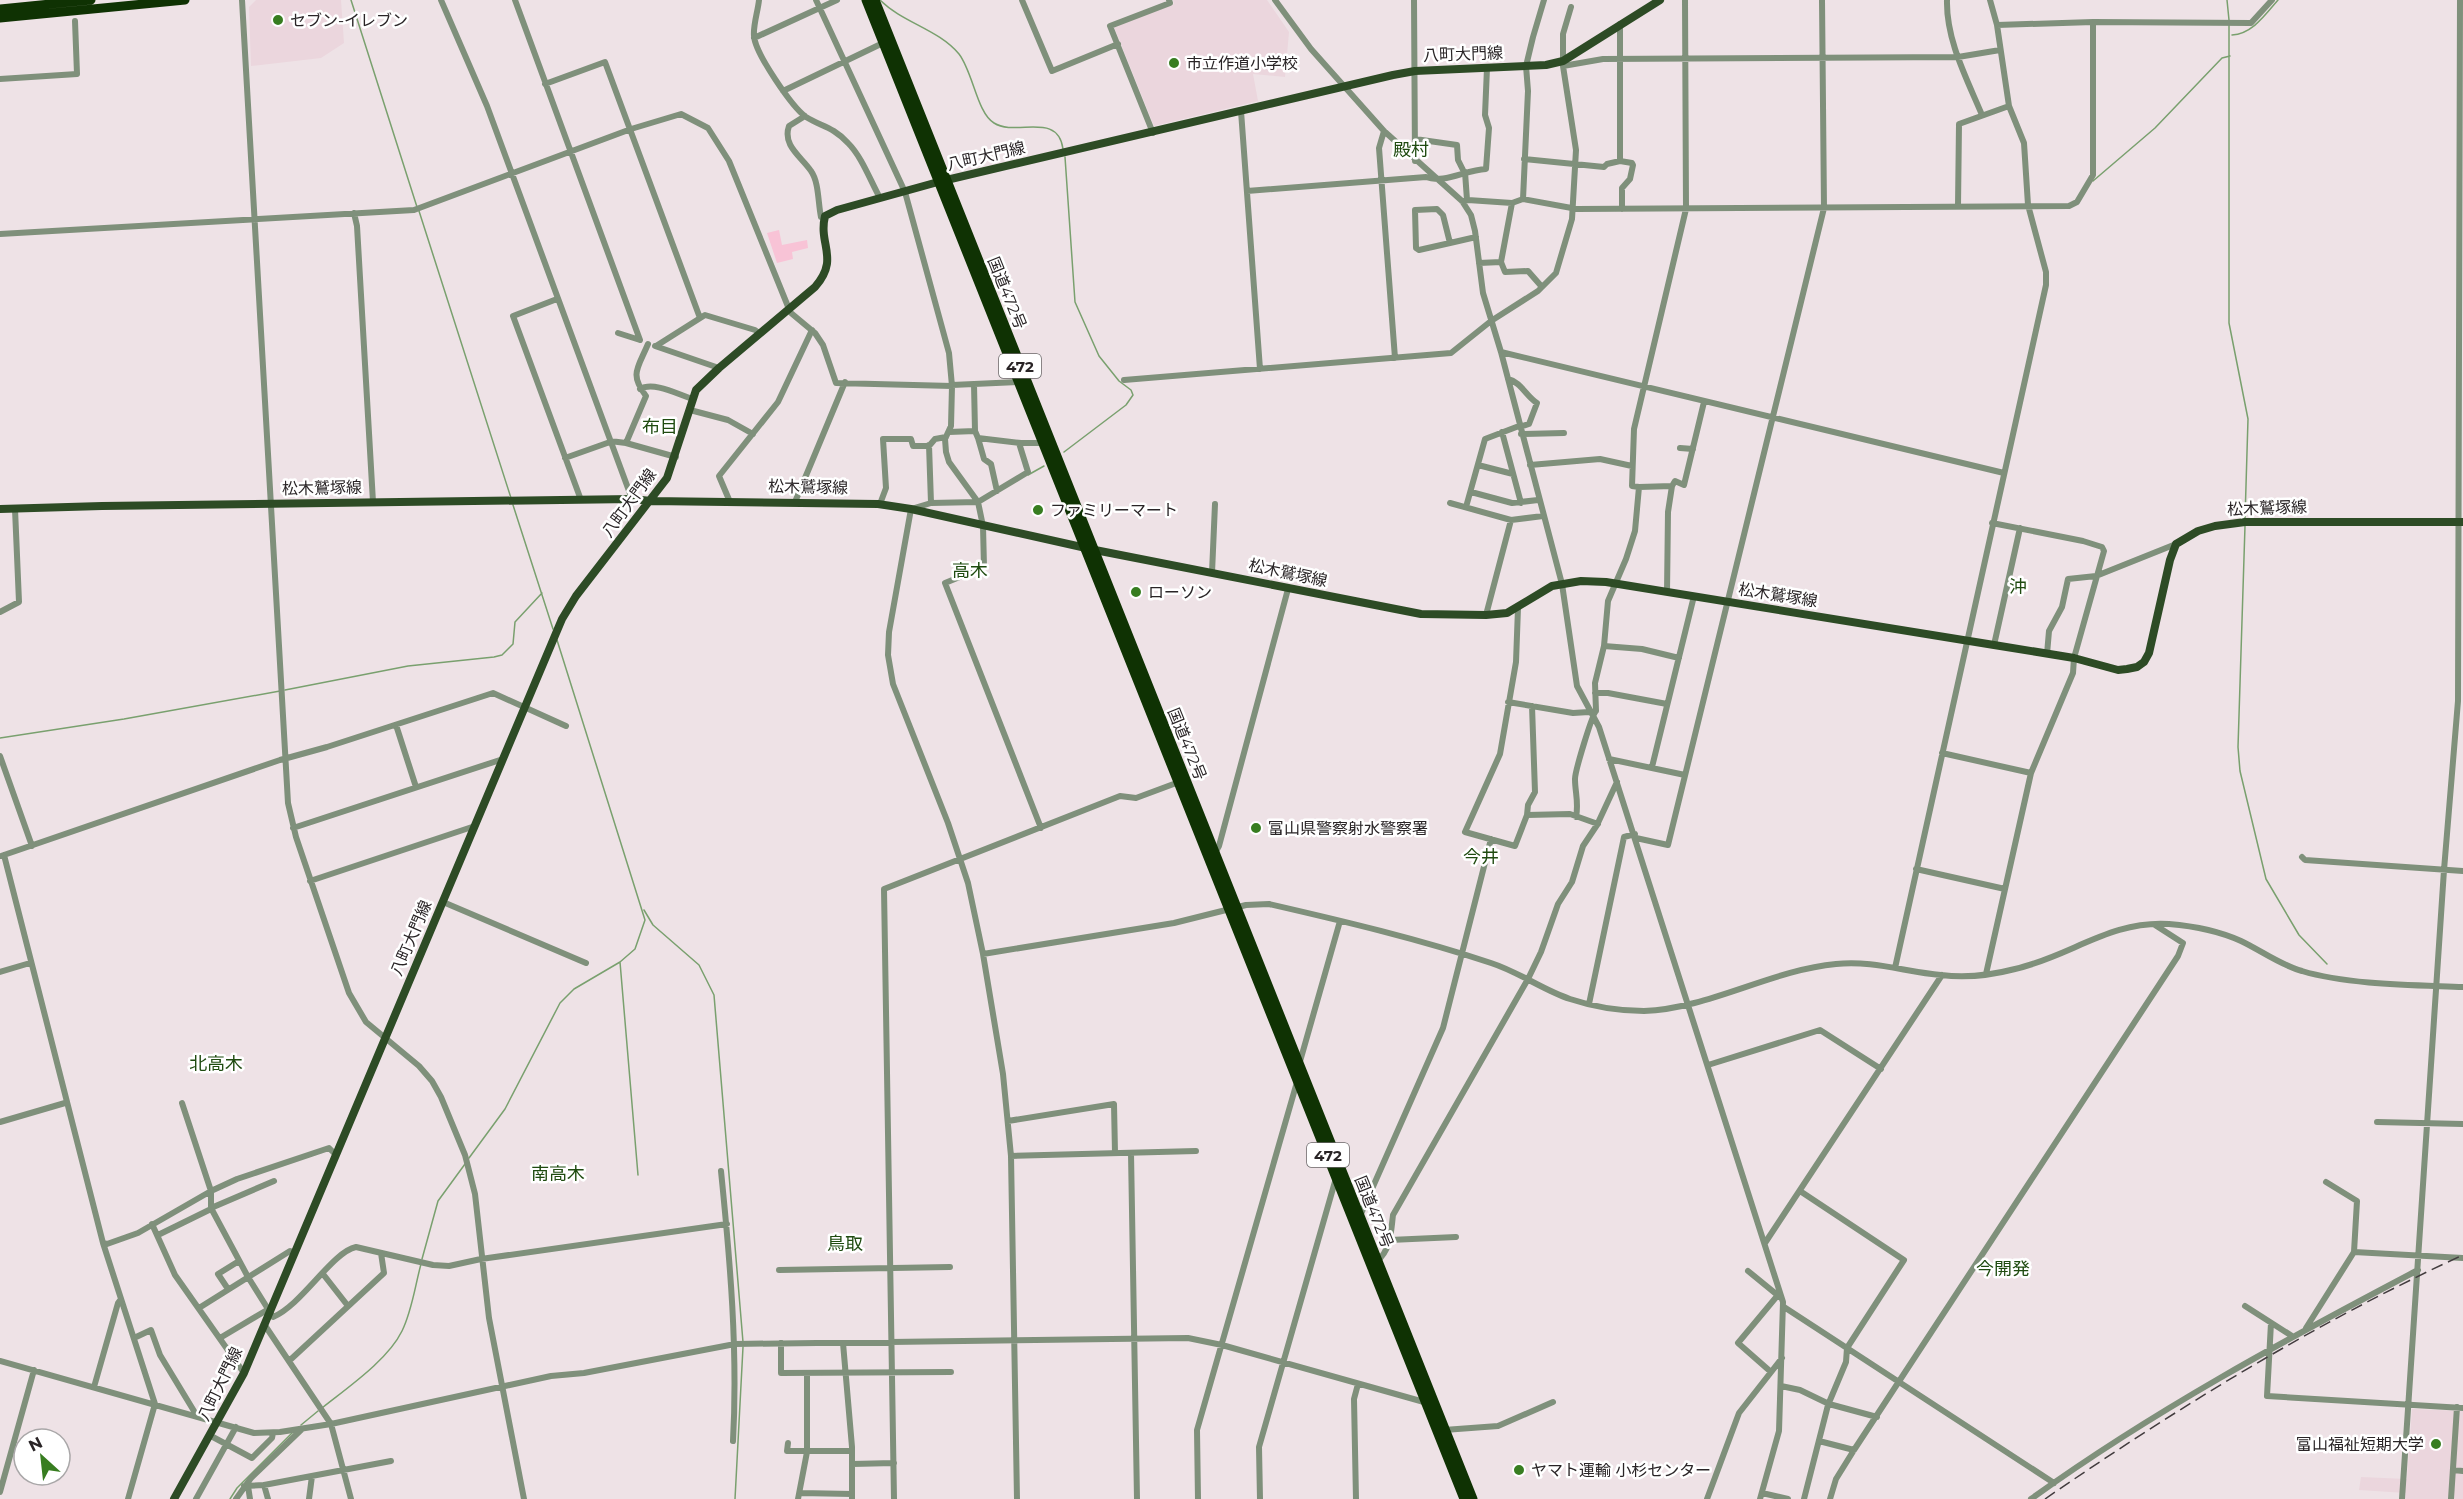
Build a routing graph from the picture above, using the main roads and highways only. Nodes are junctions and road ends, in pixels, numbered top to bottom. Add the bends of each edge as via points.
1 (91, 0) edge
2 (185, 0) edge
3 (866, 0) edge
4 (874, 0) edge
5 (1660, 0) edge
6 (0, 9) edge
7 (0, 18) edge
8 (942, 181) junction
9 (651, 501) junction
10 (0, 509) edge
11 (2461, 522) edge
12 (1090, 549) junction
13 (1233, 908) junction
14 (1428, 1401) junction
15 (174, 1499) edge
16 (1464, 1499) edge
17 (1473, 1499) edge

1 - 6 highway
2 - 7 highway
3 - 8 highway, 国道472号 / 472
4 - 8 highway, 国道472号 / 472
5 - 8 main road, 八町大門線 via 1563,63 1415,71
8 - 9 main road, 八町大門線 via 837,210 824,218 827,269 815,287 696,390 676,457
8 - 12 highway, 国道472号 / 472
8 - 12 highway, 国道472号 / 472 via 1043,443
9 - 10 main road, 松木鷲塚線
9 - 12 main road, 松木鷲塚線 via 880,504
9 - 15 main road, 八町大門線 via 562,619 244,1374
11 - 12 main road, 松木鷲塚線 via 2235,522 2198,531 2176,544 2152,645 2144,662 2137,668 2118,670 2074,658 1581,580 1544,590 1507,613 1421,614
12 - 13 highway, 国道472号 / 472 via 1179,782
12 - 13 highway, 国道472号 / 472
13 - 14 highway, 国道472号 / 472 via 1336,1177
13 - 14 highway, 国道472号 / 472 via 1360,1216
14 - 16 highway, 国道472号 / 472
14 - 17 highway, 国道472号 / 472

